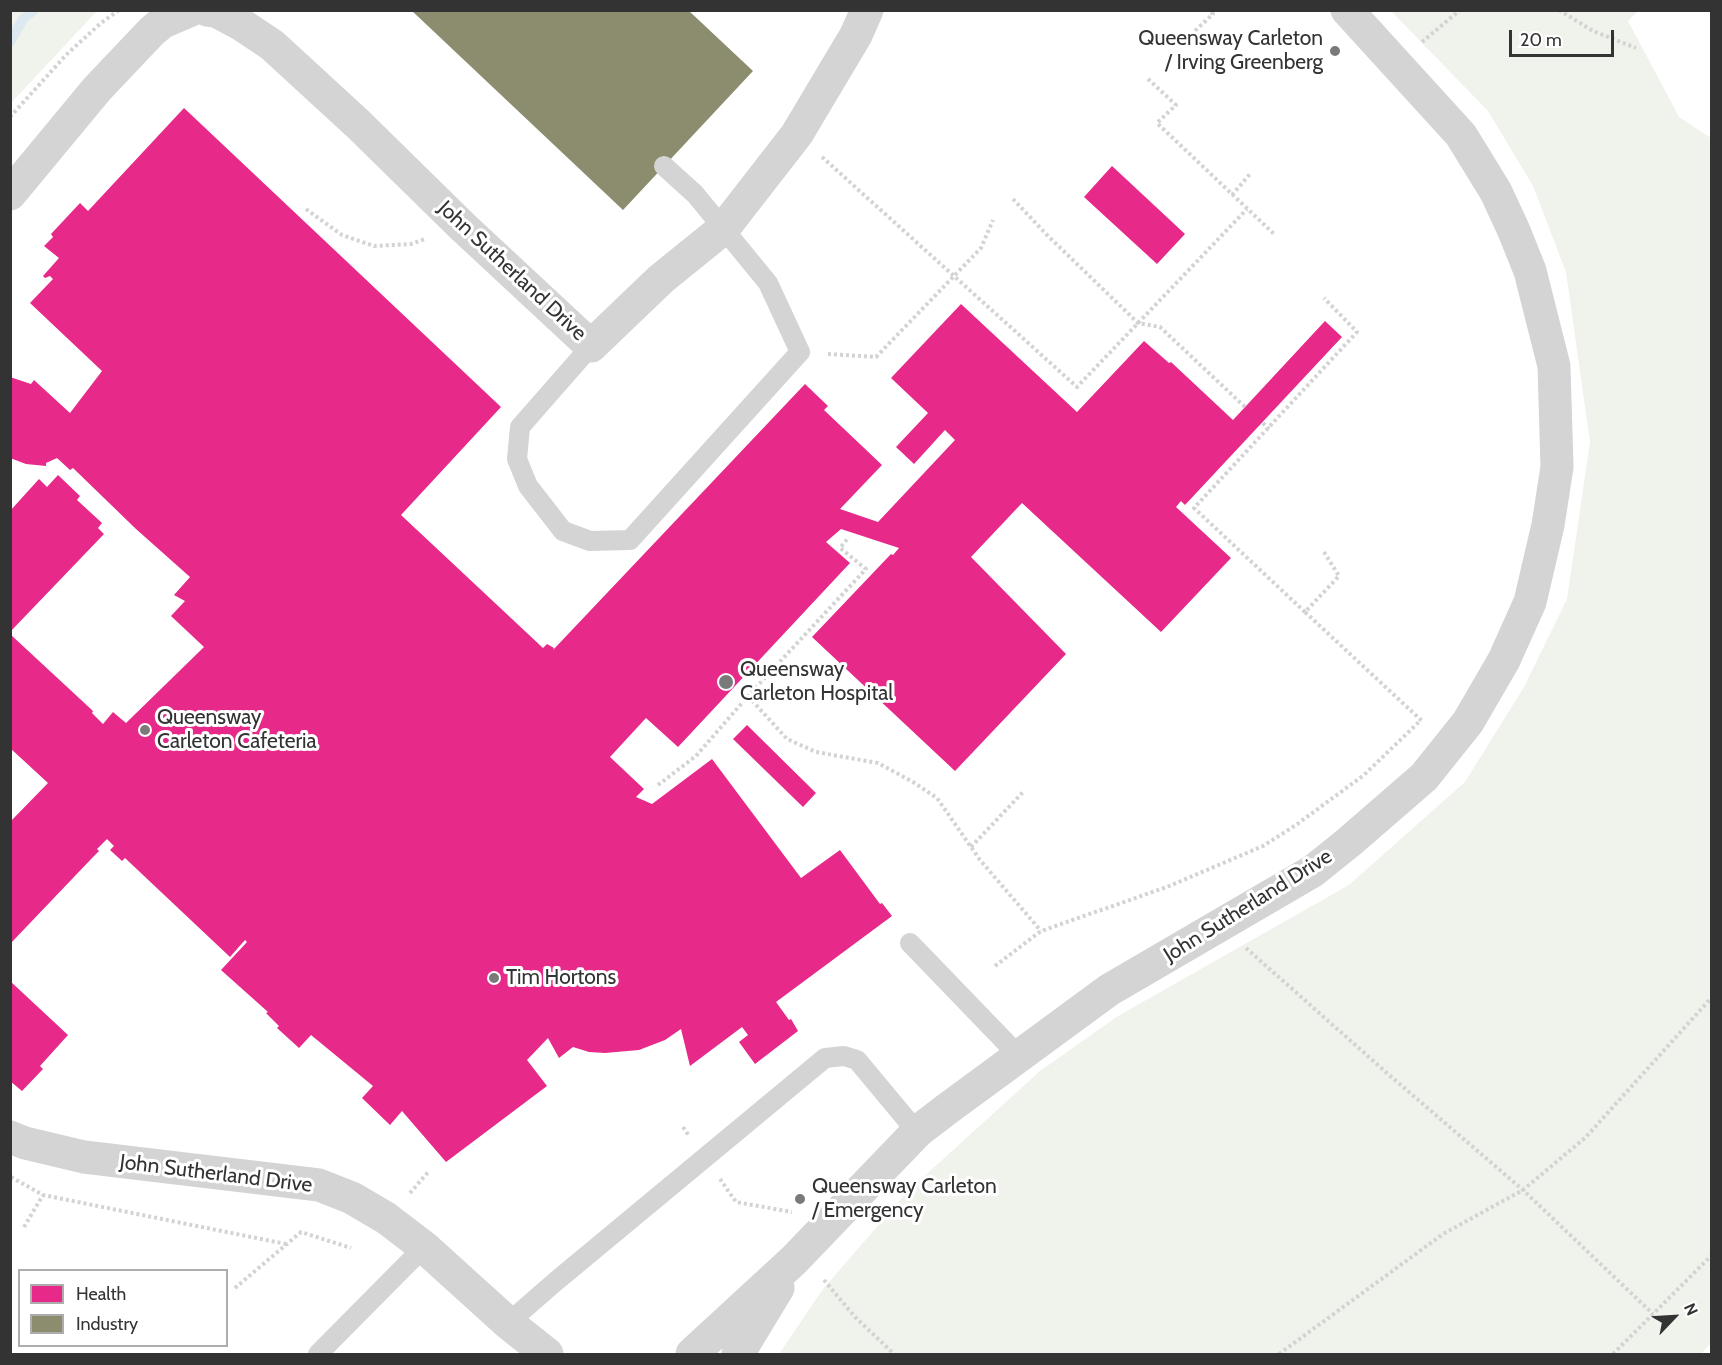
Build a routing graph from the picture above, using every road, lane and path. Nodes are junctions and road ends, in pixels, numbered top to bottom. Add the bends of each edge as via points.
1 (119, 10) edge
2 (191, 10) edge
3 (207, 10) edge
4 (867, 10) edge
5 (1209, 10) edge
6 (1347, 10) edge
7 (1460, 10) edge
8 (1559, 10) edge
9 (1182, 43) dead end
10 (1419, 45) dead end
11 (1636, 48) dead end
12 (1148, 79) dead end
13 (10, 117) edge
14 (664, 166) dead end
15 (834, 167) dead end
16 (1250, 174) dead end
17 (10, 194) edge
18 (1232, 195) junction
19 (1012, 199) dead end
20 (306, 209) dead end
21 (1247, 209) junction
22 (993, 220) dead end
23 (463, 227) junction
24 (724, 228) junction
25 (1274, 234) dead end
26 (954, 275) junction
27 (1324, 298) dead end
28 (1138, 323) junction
29 (591, 346) junction
30 (800, 352) junction
31 (1245, 407) dead end
32 (1263, 423) dead end
33 (1269, 429) junction
34 (849, 537) dead end
35 (1324, 552) dead end
36 (1305, 612) junction
37 (748, 696) junction
38 (1420, 720) junction
39 (1449, 746) junction
40 (658, 785) dead end
41 (1024, 791) dead end
42 (971, 847) junction
43 (1221, 925) junction
44 (1041, 931) junction
45 (910, 943) dead end
46 (995, 966) dead end
47 (1712, 997) edge
48 (1019, 1056) junction
49 (683, 1126) dead end
50 (917, 1132) junction
51 (10, 1137) edge
52 (704, 1158) junction
53 (429, 1171) dead end
54 (10, 1177) edge
55 (1523, 1190) junction
56 (43, 1195) junction
57 (408, 1196) dead end
58 (799, 1213) dead end
59 (24, 1227) dead end
60 (286, 1244) junction
61 (424, 1247) junction
62 (351, 1248) dead end
63 (1712, 1255) edge
64 (805, 1266) junction
65 (235, 1288) dead end
66 (1653, 1314) junction
67 (508, 1323) junction
68 (318, 1354) edge
69 (547, 1354) edge
70 (692, 1354) edge
71 (738, 1354) edge
72 (894, 1354) edge
73 (1279, 1354) edge
74 (1613, 1354) edge

1 - 13 path via 68,54
2 - 17 street via 152,31 97,89
3 - 23 street, John Sutherland Drive via 216,11 272,45
4 - 24 street, John Sutherland Drive via 797,134
5 - 9 path via 1213,14
6 - 39 street, John Sutherland Drive via 1461,135 1496,192 1530,271 1554,366 1557,467 1530,602 1504,660 1468,722
7 - 10 path
8 - 11 path via 1593,31
12 - 18 path via 1176,105 1157,123
14 - 24 lane
15 - 26 path
16 - 18 path
18 - 21 path
19 - 28 path
20 - 23 path via 342,235 374,246 411,244
21 - 25 path
21 - 28 path
22 - 26 path via 981,248
23 - 29 street, John Sutherland Drive
24 - 29 street, John Sutherland Drive via 661,279
24 - 30 lane via 768,283
26 - 28 path via 1077,387
26 - 30 path via 876,357
27 - 33 path via 1357,332
28 - 31 path via 1160,327
29 - 30 lane via 520,427 517,459 528,486 563,531 590,541 630,540
32 - 33 path
33 - 36 path via 1194,508
34 - 37 path via 840,548 866,569
35 - 36 path via 1339,576
36 - 38 path
37 - 40 path via 696,756
37 - 42 path via 787,739 816,752 878,763 937,798
38 - 39 path
38 - 44 path via 1364,775 1263,846 1167,887
39 - 43 street, John Sutherland Drive via 1424,777 1313,871
41 - 42 path
42 - 44 path
43 - 48 street, John Sutherland Drive via 1108,990
43 - 55 path
44 - 46 path
45 - 48 lane
47 - 55 path via 1586,1137
48 - 50 street, John Sutherland Drive
49 - 52 path
50 - 52 lane via 857,1060 844,1056 825,1058
50 - 64 street, John Sutherland Drive
51 - 61 street, John Sutherland Drive via 84,1157 319,1185 386,1218
52 - 58 path via 736,1202
52 - 67 lane
53 - 57 path
54 - 56 path
55 - 66 path
55 - 73 path via 1443,1234
56 - 59 path
56 - 60 path
60 - 62 path via 301,1232
60 - 65 path
61 - 67 street, John Sutherland Drive
61 - 68 lane
63 - 66 path
64 - 70 street, John Sutherland Drive
64 - 71 street, John Sutherland Drive
64 - 72 path
66 - 74 path
67 - 69 street, John Sutherland Drive

